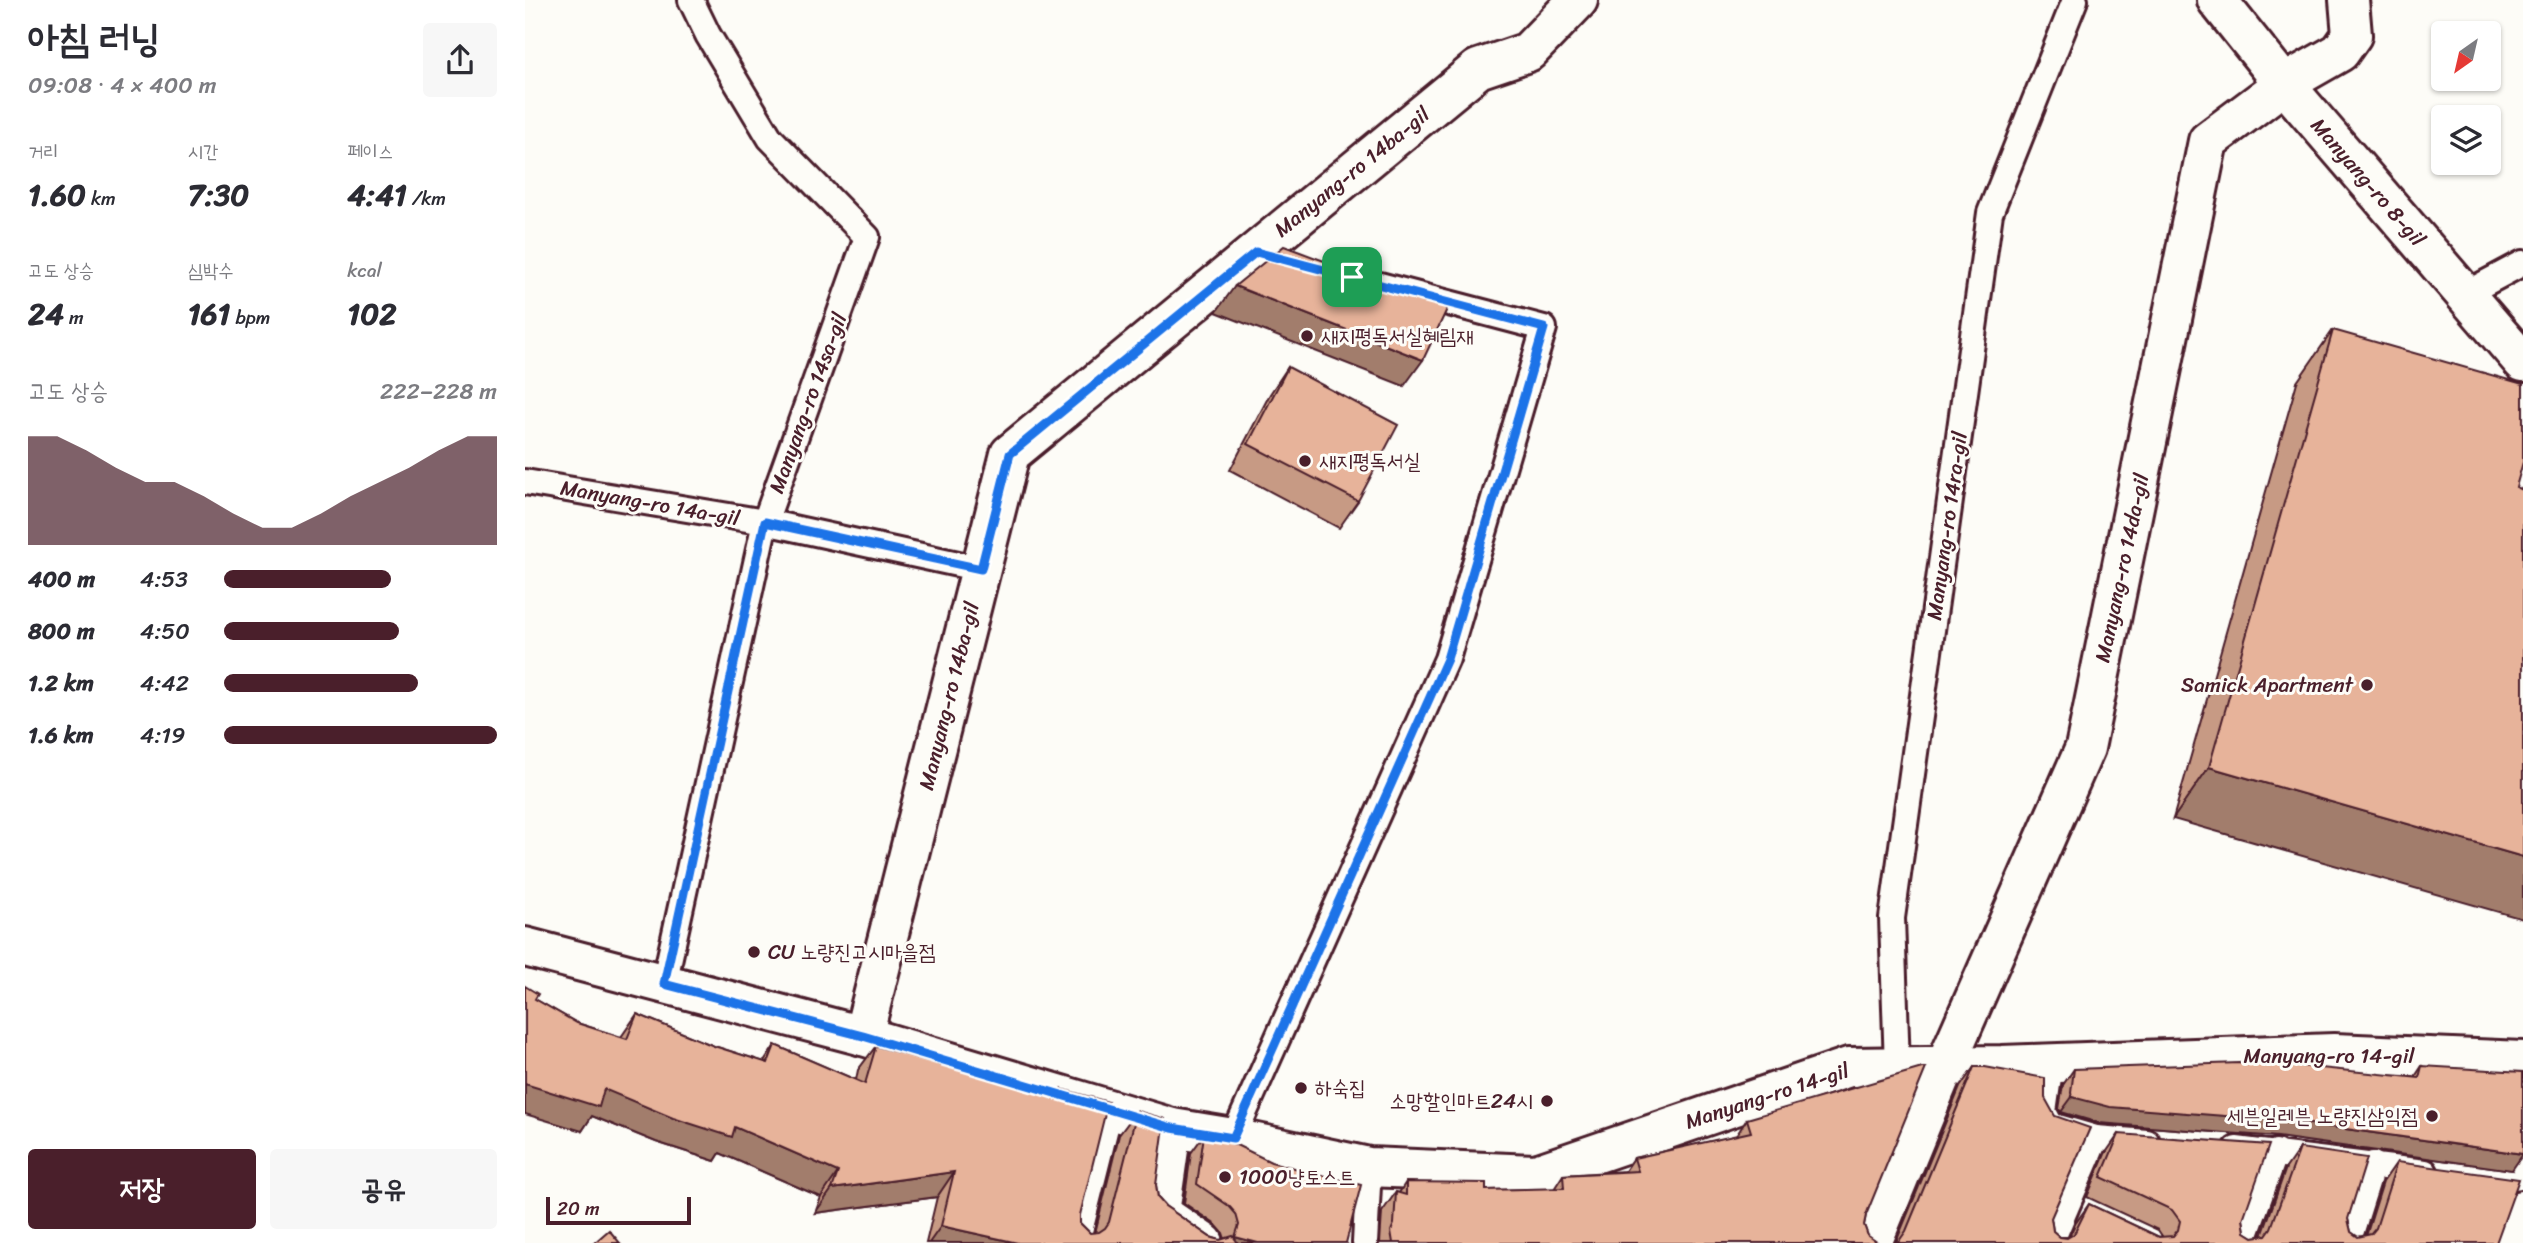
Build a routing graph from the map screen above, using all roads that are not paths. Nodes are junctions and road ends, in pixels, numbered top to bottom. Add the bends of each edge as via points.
1 (691, 0) edge
2 (1578, 0) edge
3 (2075, 0) edge
4 (2217, 0) edge
5 (2349, 0) edge
6 (2284, 84) junction
7 (2523, 263) edge
8 (1361, 280) edge
9 (2465, 294) junction
10 (2523, 362) edge
11 (525, 482) edge
12 (765, 522) junction
13 (981, 569) junction
14 (525, 947) edge
15 (664, 984) junction
16 (863, 1036) junction
17 (2523, 1061) edge
18 (2051, 1063) junction
19 (1945, 1066) junction
20 (1897, 1067) junction
21 (1110, 1111) junction
22 (1172, 1128) junction
23 (1233, 1138) junction
24 (2096, 1138) junction
25 (2165, 1144) edge
26 (2206, 1147) edge
27 (2276, 1152) junction
28 (2373, 1164) junction
29 (1369, 1167) junction
30 (2455, 1176) edge
31 (2068, 1204) junction
32 (2523, 1210) edge
33 (2091, 1215) edge
34 (1077, 1243) edge
35 (1204, 1243) edge
36 (1365, 1243) edge
37 (1873, 1243) edge
38 (2051, 1243) edge
39 (2243, 1243) edge
40 (2348, 1243) edge
41 (2513, 1243) edge

1 - 12 lane, Manyang-ro 14sa-gil via 770,138 867,237
2 - 13 street, Manyang-ro 14ba-gil via 1528,51 1478,69 1269,255 1010,454
3 - 20 lane, Manyang-ro 14ra-gil via 1990,213 1892,918
4 - 6 street, Manyang-ro 8-gil
5 - 6 street, Manyang-ro 14da-gil via 2352,36 2340,52
6 - 9 street, Manyang-ro 8-gil
6 - 19 street, Manyang-ro 14da-gil via 2208,141 2085,748
7 - 9 lane
8 - 23 lane via 1544,328 1447,659
9 - 10 street, Manyang-ro 8-gil
11 - 12 lane, Manyang-ro 14a-gil
12 - 13 lane, Manyang-ro 14a-gil
12 - 15 lane, Manyang-ro 14sa-gil
13 - 16 street, Manyang-ro 14ba-gil
14 - 15 street, Manyang-ro 14-gil
15 - 16 street, Manyang-ro 14-gil
16 - 21 street, Manyang-ro 14-gil
17 - 18 street, Manyang-ro 14-gil via 2335,1053
18 - 19 street, Manyang-ro 14-gil
18 - 24 lane via 2043,1112 2051,1125
19 - 20 street, Manyang-ro 14-gil
19 - 37 street, Manyang-ro 14da-gil
20 - 29 street, Manyang-ro 14-gil via 1849,1067 1536,1174
21 - 22 street, Manyang-ro 14-gil
21 - 34 lane
22 - 23 street, Manyang-ro 14-gil
22 - 35 street via 1160,1213
23 - 29 street, Manyang-ro 14-gil
24 - 25 lane
24 - 31 lane
26 - 27 lane
27 - 28 lane
27 - 39 lane
28 - 30 lane
28 - 40 lane
29 - 36 lane
31 - 33 lane
31 - 38 lane
32 - 41 street

